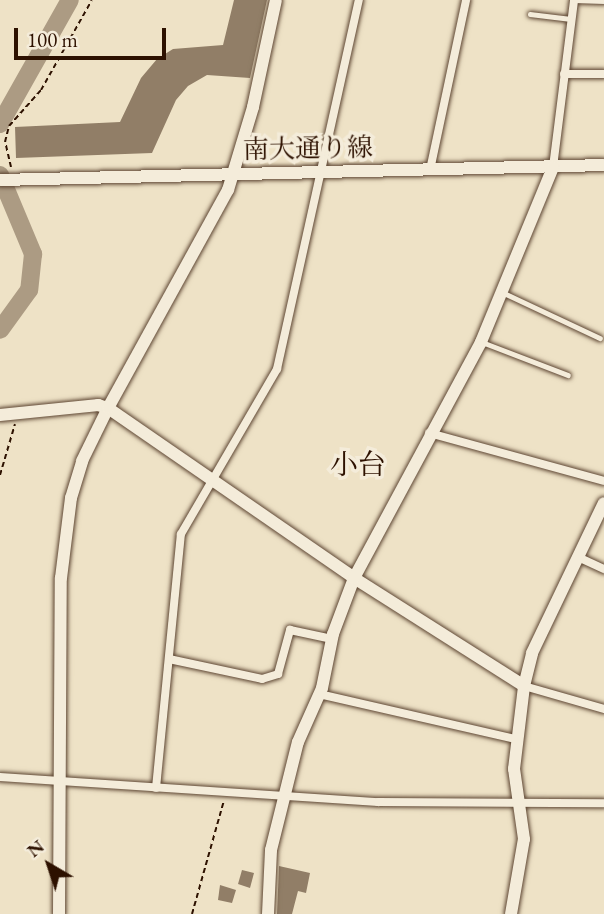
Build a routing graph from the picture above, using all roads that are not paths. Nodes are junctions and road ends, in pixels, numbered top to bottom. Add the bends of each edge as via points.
1 (276, 0) edge
2 (359, 0) edge
3 (466, 0) edge
4 (574, 0) edge
5 (604, 1) edge
6 (530, 14) dead end
7 (571, 19) junction
8 (565, 74) junction
9 (604, 74) edge
10 (604, 165) edge
11 (553, 167) junction
12 (430, 170) junction
13 (320, 172) junction
14 (232, 173) junction
15 (10, 180) edge
16 (504, 293) junction
17 (600, 338) dead end
18 (481, 342) junction
19 (568, 375) dead end
20 (108, 408) junction
21 (0, 415) edge
22 (429, 433) junction
23 (210, 480) junction
24 (604, 481) edge
25 (604, 503) edge
26 (578, 557) junction
27 (604, 569) edge
28 (354, 579) junction
29 (332, 639) junction
30 (169, 659) junction
31 (524, 686) junction
32 (319, 694) junction
33 (604, 709) edge
34 (516, 739) junction
35 (0, 777) edge
36 (60, 781) junction
37 (156, 788) junction
38 (284, 796) junction
39 (519, 801) junction
40 (604, 803) edge
41 (59, 914) edge
42 (268, 914) edge
43 (511, 914) edge

1 - 14 street via 253,107
2 - 13 street
3 - 12 street
4 - 5 lane
4 - 7 street
6 - 7 lane
7 - 8 street
8 - 9 street
8 - 11 street
10 - 11 street, 南大通り線
11 - 12 street, 南大通り線
11 - 16 street
12 - 13 street, 南大通り線
13 - 14 street, 南大通り線
13 - 23 street via 277,369
14 - 15 street, 南大通り線
14 - 20 street via 228,190
16 - 17 lane
16 - 18 street
18 - 19 lane
18 - 22 street
20 - 21 street via 98,405
20 - 23 street
20 - 36 street via 82,461 65,531
22 - 24 street
22 - 28 street
23 - 28 street
23 - 30 street via 181,534
25 - 26 street
26 - 27 street
26 - 31 street via 532,653
28 - 29 street
28 - 31 street
29 - 30 street via 290,630 278,674 262,679
29 - 32 street
30 - 37 street
31 - 33 street
31 - 34 street
32 - 34 street
32 - 38 street via 298,742
34 - 39 street
35 - 36 street
36 - 37 street
36 - 41 street
37 - 38 street
38 - 39 street via 378,802
38 - 42 street via 271,850
39 - 40 street
39 - 43 street via 524,839

